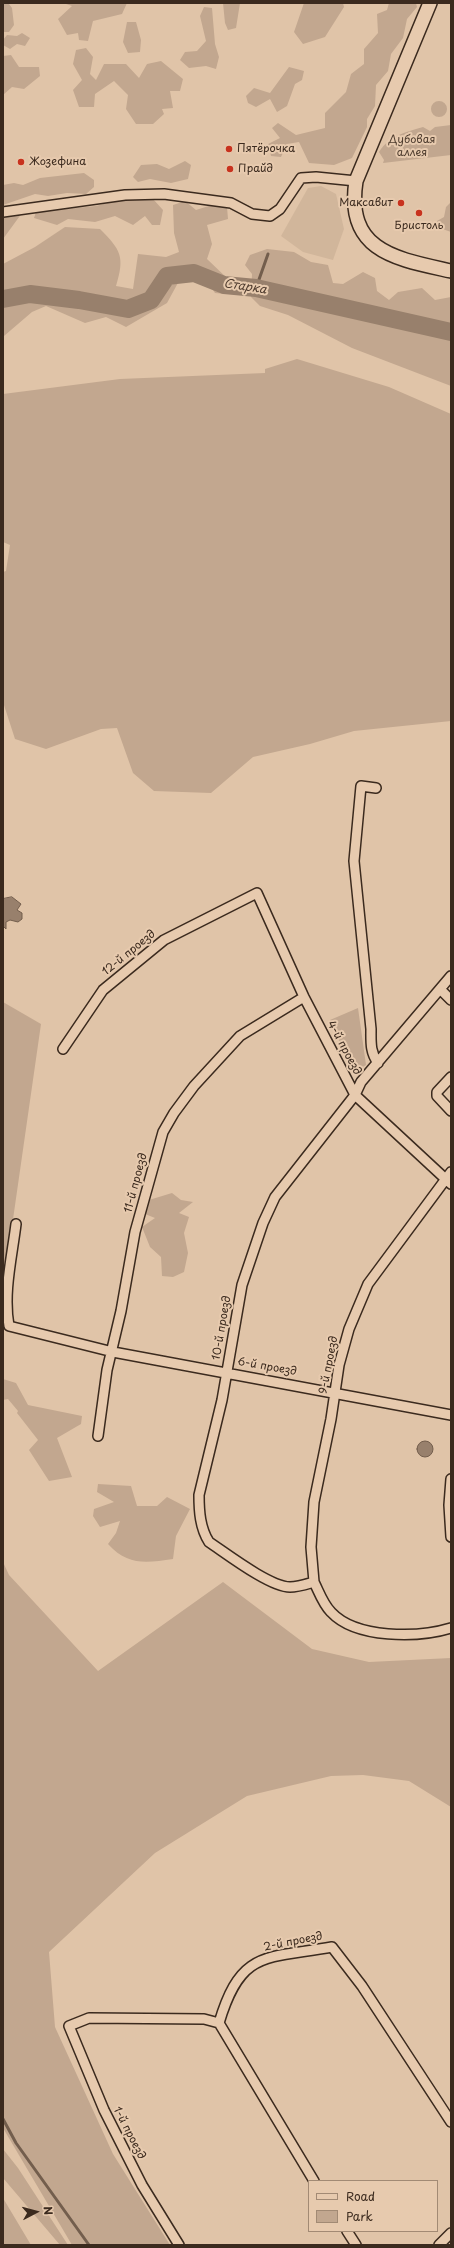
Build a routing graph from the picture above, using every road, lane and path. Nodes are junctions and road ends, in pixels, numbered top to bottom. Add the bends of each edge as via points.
1 (430, 3) edge
2 (356, 180) junction
3 (3, 212) edge
4 (451, 271) edge
5 (376, 788) dead end
6 (257, 894) joint
7 (451, 976) edge
8 (440, 989) junction
9 (304, 997) junction
10 (451, 1000) edge
11 (63, 1049) dead end
12 (378, 1063) junction
13 (451, 1077) edge
14 (355, 1095) junction
15 (451, 1111) edge
16 (449, 1179) edge
17 (16, 1224) dead end
18 (113, 1352) junction
19 (227, 1372) junction
20 (336, 1392) junction
21 (451, 1415) edge
22 (98, 1436) dead end
23 (451, 1479) edge
24 (451, 1537) edge
25 (314, 1582) junction
26 (451, 1628) edge
27 (219, 2023) junction
28 (451, 2122) edge
29 (313, 2180) edge
30 (348, 2232) edge
31 (451, 2233) edge
32 (179, 2245) edge
33 (356, 2245) edge
34 (439, 2245) edge

1 - 2 street
2 - 3 street via 301,178 280,209 270,216 252,214 231,202 164,194 125,195
2 - 4 street via 355,208 364,233 373,244 398,259
5 - 12 street via 361,786 354,861 371,1049
6 - 9 street, 4-й проезд
6 - 11 street, 12-й проезд via 153,947 103,990
7 - 8 street, 10-й проезд
8 - 10 street
8 - 12 street, 10-й проезд
9 - 14 street, 4-й проезд
9 - 18 street, 11-й проезд via 240,1036 194,1086 163,1132 135,1232
12 - 14 street, 10-й проезд via 361,1082
13 - 15 street via 437,1092 437,1096
14 - 16 street, 4-й проезд
14 - 19 street, 10-й проезд via 275,1197 266,1216 242,1285
16 - 20 street, 9-й проезд via 368,1284 348,1329 339,1365
17 - 18 street, 6-й проезд via 7,1296 9,1326
18 - 19 street, 6-й проезд
18 - 22 street, 11-й проезд via 107,1370
19 - 20 street, 6-й проезд
19 - 25 street, 10-й проезд via 199,1494 203,1533 209,1542 266,1579 291,1587
20 - 21 street, 6-й проезд
20 - 25 street, 9-й проезд via 314,1502 311,1547
23 - 24 street
25 - 26 street via 330,1611 353,1626 367,1631 409,1634
27 - 28 street, 2-й проезд via 227,1996 235,1982 249,1967 262,1959 332,1947 362,1986
27 - 29 street
27 - 32 street, 1-й проезд via 204,2019 89,2018 69,2026 104,2110 142,2185
30 - 33 street
31 - 34 street

